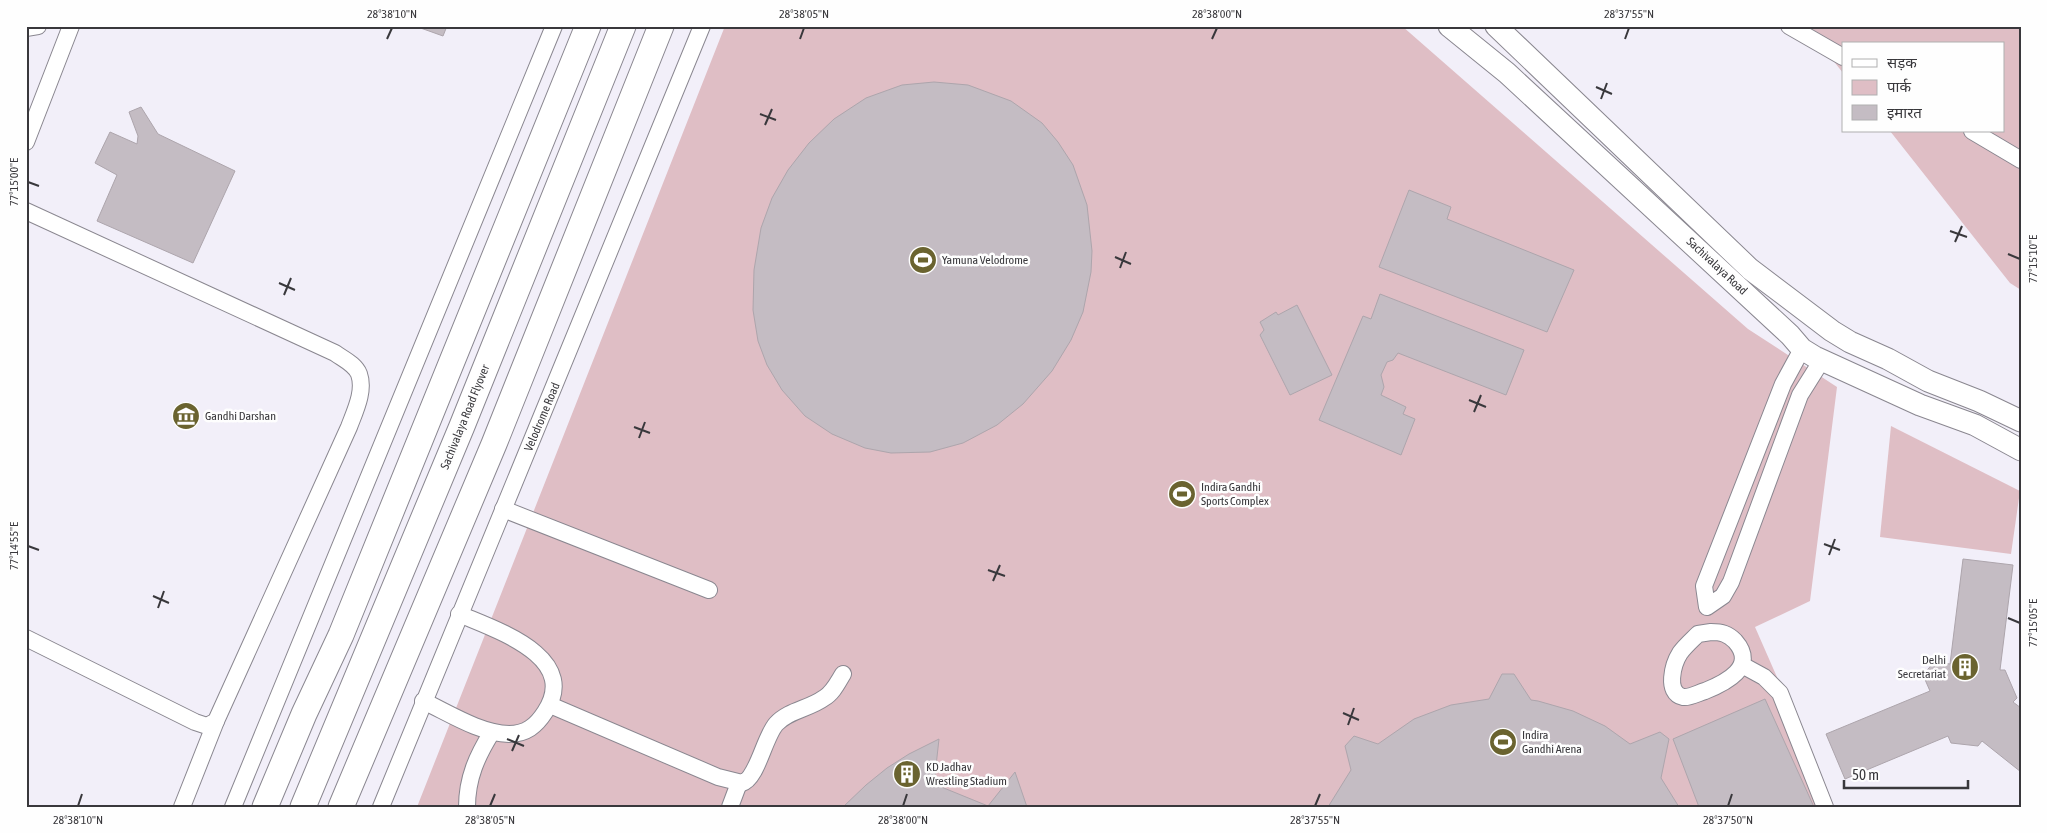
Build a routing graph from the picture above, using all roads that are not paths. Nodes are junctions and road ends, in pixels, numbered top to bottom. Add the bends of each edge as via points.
1 (38, 26) edge
2 (71, 26) edge
3 (554, 26) edge
4 (588, 26) edge
5 (623, 26) edge
6 (661, 26) edge
7 (702, 26) edge
8 (1448, 26) edge
9 (1496, 26) edge
10 (1789, 26) edge
11 (26, 28) edge
12 (1842, 57) edge
13 (1974, 132) edge
14 (26, 142) edge
15 (2021, 160) edge
16 (26, 212) edge
17 (1832, 331) junction
18 (1813, 355) junction
19 (1910, 373) junction
20 (1901, 395) junction
21 (1777, 398) junction
22 (1797, 406) junction
23 (2021, 421) edge
24 (2021, 450) edge
25 (503, 509) junction
26 (1710, 572) junction
27 (1731, 582) junction
28 (710, 590) dead end
29 (1707, 607) junction
30 (459, 614) junction
31 (1698, 634) junction
32 (26, 638) edge
33 (1742, 665) junction
34 (843, 674) dead end
35 (424, 701) junction
36 (550, 706) junction
37 (216, 721) junction
38 (492, 732) junction
39 (739, 783) junction
40 (182, 807) edge
41 (233, 807) edge
42 (265, 807) edge
43 (303, 807) edge
44 (342, 807) edge
45 (381, 807) edge
46 (467, 807) edge
47 (730, 807) edge
48 (1825, 807) edge

1 - 11 street
2 - 14 street
3 - 41 street
4 - 42 highway via 341,635
5 - 43 highway, Sachivalaya Road Flyover via 462,426
6 - 44 highway via 494,444
7 - 25 street, Velodrome Road
8 - 18 main road, Sachivalaya Road via 1507,72
9 - 17 main road, Sachivalaya Road via 1750,269
10 - 12 street
13 - 15 street
16 - 37 street via 335,353 359,373 360,394 349,427
17 - 18 main road
17 - 19 main road, Sachivalaya Road
18 - 20 main road, Sachivalaya Road
18 - 21 street
18 - 22 street
19 - 20 main road
19 - 23 main road, Sachivalaya Road
20 - 24 main road, Sachivalaya Road via 1975,425
21 - 22 street
21 - 26 street
22 - 27 street
25 - 28 street
25 - 30 street, Velodrome Road
26 - 27 street
26 - 29 street via 1704,586
27 - 29 street via 1723,596
29 - 31 street
30 - 35 street, Velodrome Road
30 - 36 street via 515,638 540,657 553,678
31 - 33 street via 1726,633 1741,648
31 - 33 street via 1678,656 1672,682 1678,695 1689,697 1711,688 1736,674
32 - 37 street via 195,722 207,726
33 - 48 street via 1764,677 1780,693
34 - 39 street via 826,698 784,716 775,725 750,778
35 - 38 street
35 - 45 street, Velodrome Road
36 - 38 street via 537,725 523,733
36 - 39 street
37 - 40 street
38 - 46 street via 470,775
39 - 47 street

